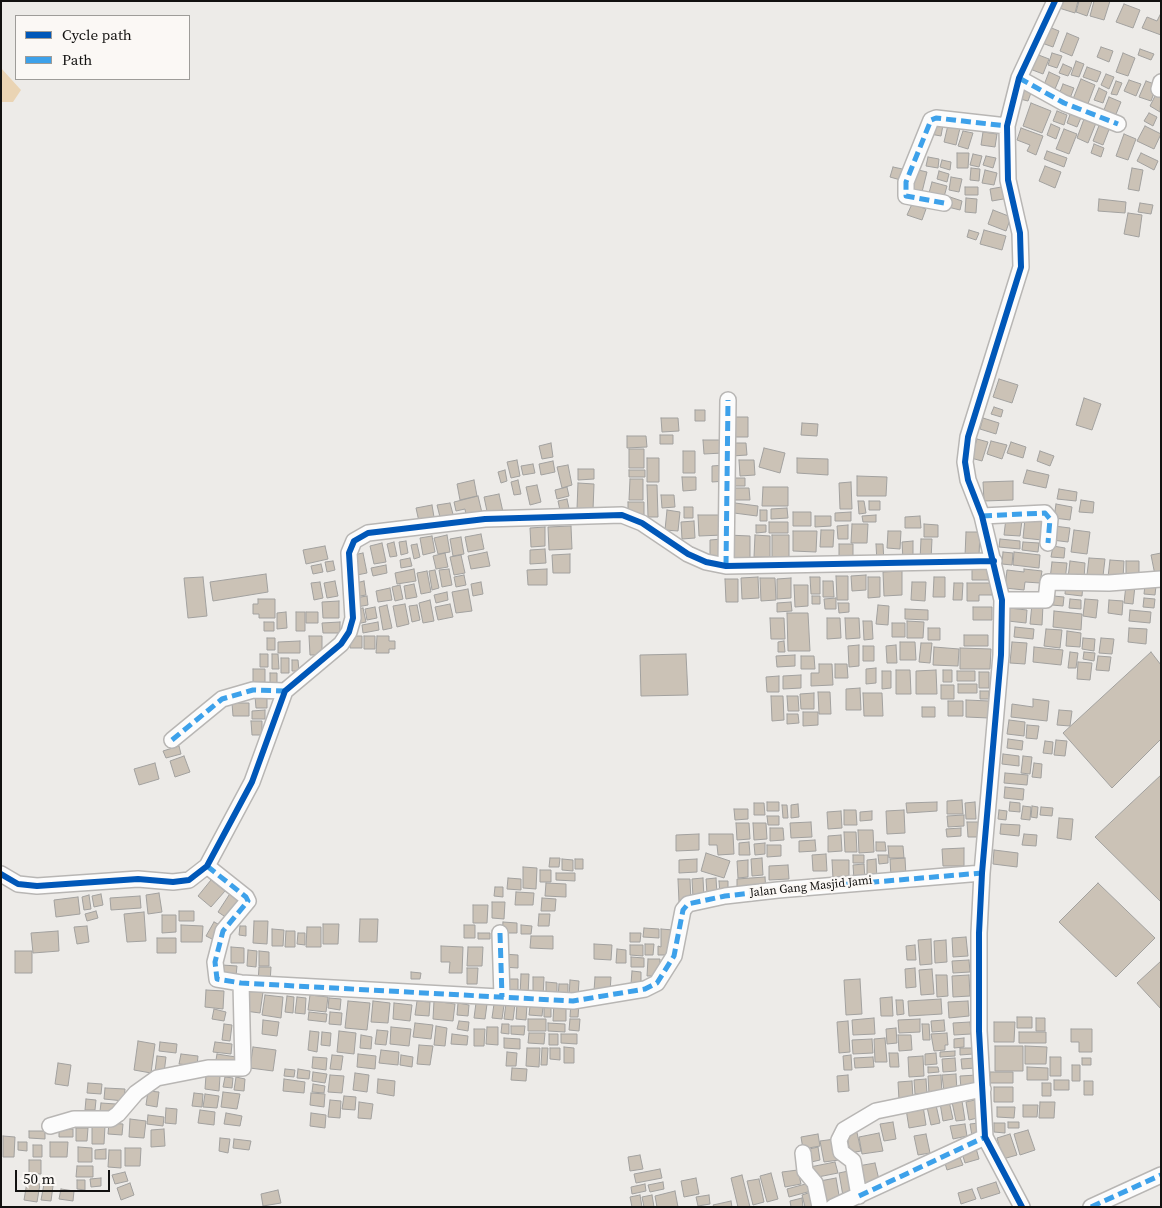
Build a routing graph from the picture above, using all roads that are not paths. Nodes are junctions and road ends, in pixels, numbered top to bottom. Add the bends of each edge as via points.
1 (1054, 1) edge
2 (1019, 78) junction
3 (1118, 124) dead end
4 (1007, 126) junction
5 (944, 204) dead end
6 (728, 400) dead end
7 (982, 516) junction
8 (1048, 543) dead end
9 (994, 562) junction
10 (726, 566) junction
11 (1161, 579) edge
12 (1002, 600) junction
13 (285, 691) junction
14 (172, 740) dead end
15 (208, 866) junction
16 (982, 873) junction
17 (1, 874) edge
18 (500, 934) dead end
19 (241, 983) junction
20 (502, 997) junction
21 (983, 1089) junction
22 (50, 1126) dead end
23 (985, 1137) junction
24 (803, 1153) dead end
25 (1161, 1176) edge
26 (859, 1196) junction
27 (820, 1207) edge
28 (833, 1207) edge
29 (1022, 1207) edge
30 (1091, 1207) edge

1 - 2 street
2 - 3 street via 1064,103
2 - 4 street
4 - 5 street via 931,120 906,182 906,196
4 - 7 street via 1008,180 1020,234 1022,267 968,437 965,462 968,480
6 - 10 street
7 - 8 street via 1045,513 1050,519
7 - 9 street
9 - 10 street
9 - 12 street
10 - 13 street via 688,554 642,523 622,515 485,519 368,533 354,541 349,554 353,618 346,639
11 - 12 street via 1110,583 1048,582 1046,600
12 - 16 street via 1001,655
13 - 14 street via 253,690 222,699
13 - 15 street via 252,782
15 - 17 street via 189,880 173,882 138,879 37,886 18,884
15 - 19 street via 248,898 248,904 223,931 215,962 217,978
16 - 20 street, Jalan Gang Masjid Jami via 845,883 688,904 683,910 672,960 657,983 645,989 573,1001
16 - 21 street via 978,1031
18 - 20 street
19 - 20 street
19 - 22 street via 243,1068 208,1068 157,1078 136,1093 111,1119 74,1119
21 - 23 street
21 - 26 street via 876,1112 844,1130 839,1140 841,1152 853,1161
23 - 26 street
23 - 29 street
24 - 27 street via 805,1171 815,1183
25 - 30 street
26 - 28 street

